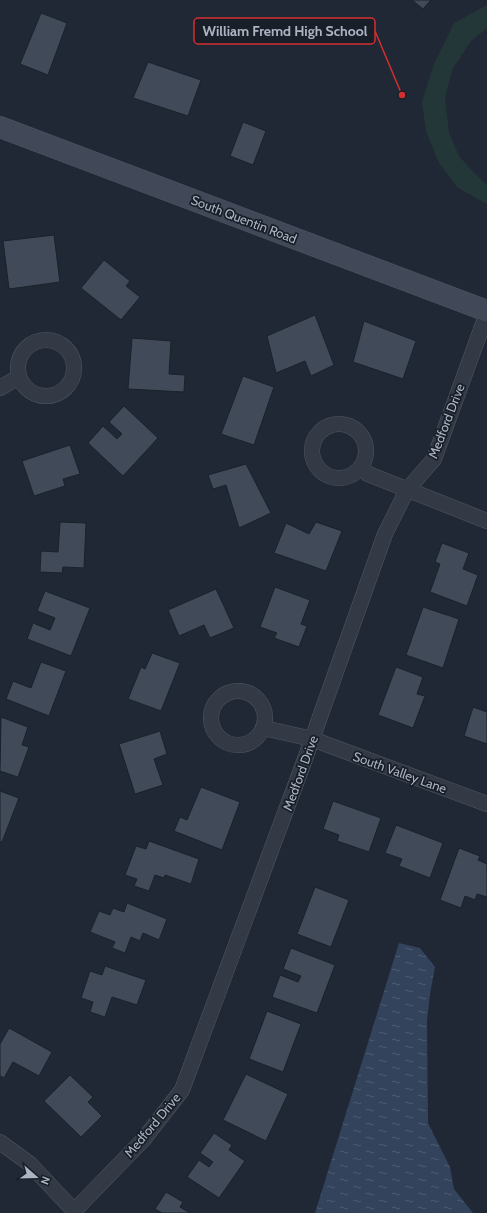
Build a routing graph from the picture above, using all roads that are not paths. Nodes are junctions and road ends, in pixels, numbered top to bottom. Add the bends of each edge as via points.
1 (0, 127) edge
2 (487, 312) edge
3 (19, 377) dead end
4 (0, 388) edge
5 (361, 467) dead end
6 (407, 490) junction
7 (487, 521) edge
8 (264, 728) dead end
9 (312, 739) junction
10 (487, 804) edge
11 (0, 1142) edge
12 (75, 1212) edge

1 - 2 main road, South Quentin Road
2 - 6 street, Medford Drive via 434,458
3 - 4 street
5 - 6 street via 368,474
6 - 7 street
6 - 9 street, Medford Drive via 384,534
8 - 9 street, South Valley Lane
9 - 10 street, South Valley Lane
9 - 12 street, Medford Drive via 182,1090 143,1140
11 - 12 street via 30,1164

